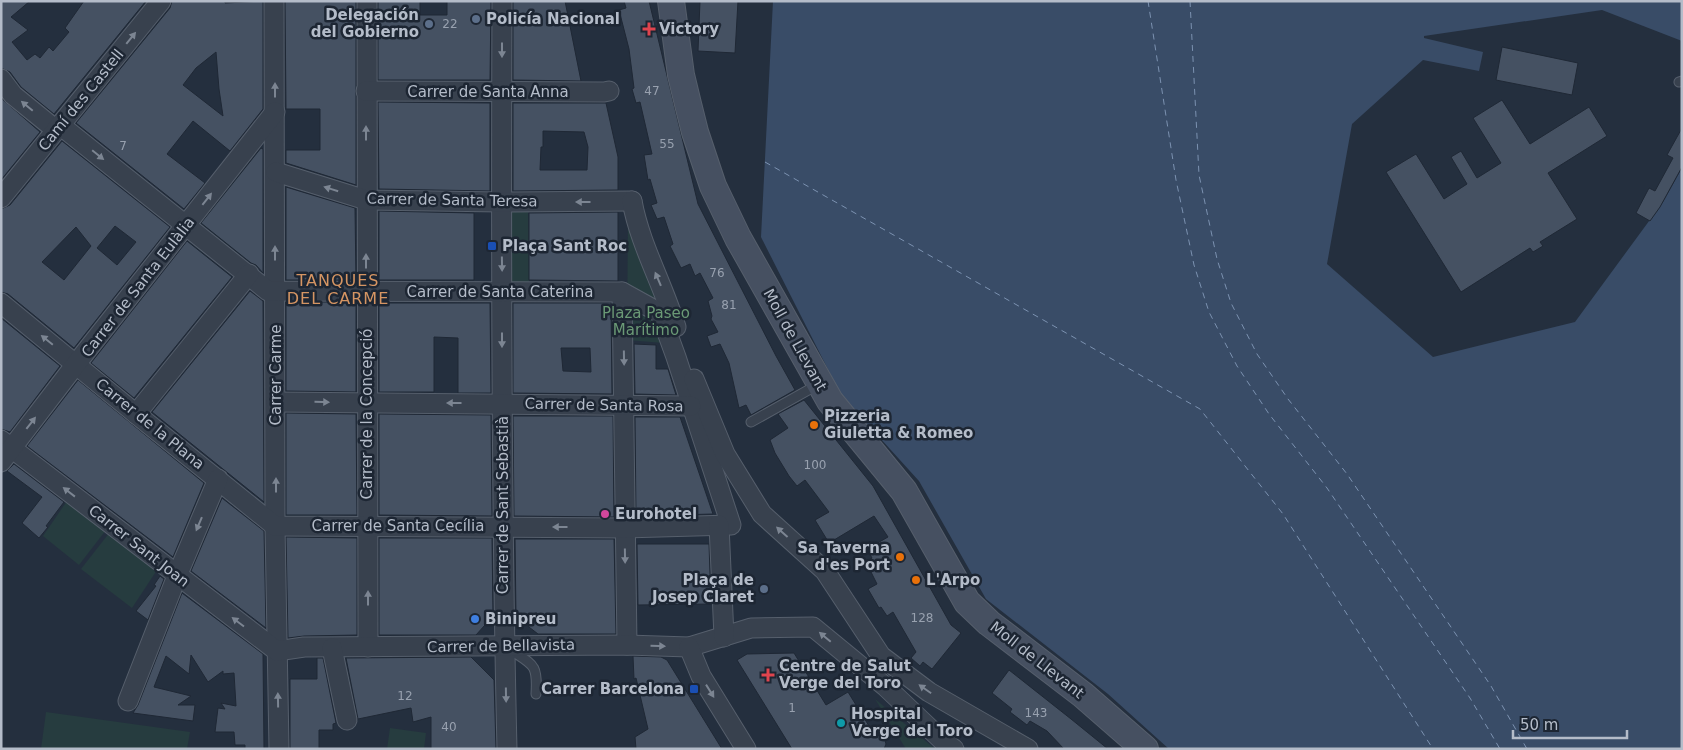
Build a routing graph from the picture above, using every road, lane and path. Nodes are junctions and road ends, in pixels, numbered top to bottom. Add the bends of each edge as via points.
1 (161, 1) edge
2 (274, 1) edge
3 (367, 1) edge
4 (502, 1) edge
5 (671, 1) edge
6 (1, 79) edge
7 (366, 91) junction
8 (501, 91) junction
9 (609, 91) dead end
10 (275, 112) junction
11 (58, 128) junction
12 (276, 172) junction
13 (1, 198) edge
14 (366, 200) junction
15 (501, 202) junction
16 (186, 226) junction
17 (249, 274) junction
18 (366, 291) junction
19 (275, 292) junction
20 (502, 292) junction
21 (622, 292) junction
22 (1, 303) edge
23 (76, 364) junction
24 (820, 384) junction
25 (276, 402) junction
26 (367, 403) junction
27 (502, 404) junction
28 (625, 406) junction
29 (691, 406) junction
30 (136, 414) junction
31 (751, 422) dead end
32 (5, 450) edge
33 (218, 479) junction
34 (368, 525) junction
35 (725, 525) junction
36 (275, 526) junction
37 (502, 527) junction
38 (624, 528) junction
39 (177, 576) junction
40 (724, 637) junction
41 (627, 645) junction
42 (505, 646) junction
43 (368, 647) junction
44 (689, 647) junction
45 (332, 648) junction
46 (277, 651) junction
47 (536, 694) dead end
48 (128, 701) dead end
49 (347, 720) dead end
50 (279, 749) edge
51 (507, 749) edge
52 (746, 749) edge
53 (954, 749) edge
54 (1028, 749) edge
55 (1145, 749) edge

11 -> 1 street, Camí des Castell
10 -> 2 street, Carrer Carme
3 - 7 street, Carrer de la Concepció
4 -> 8 street
5 - 24 street, Moll de Llevant via 681,75 713,186 738,238
11 -> 6 street via 13,95
7 - 8 street, Carrer de Santa Anna
14 -> 7 street, Carrer de la Concepció
8 - 9 street, Carrer de Santa Anna
8 - 15 street
10 - 12 street, Carrer Carme
16 -> 10 street, Carrer de Santa Eulàlia
11 - 13 street, Camí des Castell
11 -> 16 street
14 -> 12 street, Carrer de Santa Teresa
19 -> 12 street, Carrer Carme
14 - 15 street, Carrer de Santa Teresa
18 -> 14 street, Carrer de la Concepció
15 -> 20 street, Carrer de Sant Sebastià
54 -> 15 street, Carrer de Santa Teresa via 929,692 881,656 825,571 762,514 725,454 686,358 670,307 641,237 634,197
16 - 17 street
16 - 23 street, Carrer de Santa Eulàlia
17 - 19 street via 268,291
17 - 30 street
18 - 19 street, Carrer de Santa Caterina
18 - 20 street, Carrer de Santa Caterina
18 - 26 street, Carrer de la Concepció
19 - 25 street, Carrer Carme
20 - 21 street, Carrer de Santa Caterina
20 -> 27 street, Carrer de Sant Sebastià
21 -> 28 street
21 - 29 street, Carrer de Santa Caterina via 660,313
23 -> 22 street, Carrer de la Plana
23 - 30 street, Carrer de la Plana
32 -> 23 street, Carrer de Santa Eulàlia
24 - 31 lane
24 - 55 street, Moll de Llevant via 830,401 904,491 966,602
25 -> 26 street, Carrer de Santa Rosa
36 -> 25 street, Carrer Carme
27 -> 26 street, Carrer de Santa Rosa
26 - 34 street, Carrer de la Concepció
27 - 28 street, Carrer de Santa Rosa
27 - 37 street, Carrer de Sant Sebastià
28 - 29 street, Carrer de Santa Rosa
28 - 38 street
29 - 35 street
30 - 33 street, Carrer de la Plana
39 -> 32 street, Carrer Sant Joan
33 - 36 street, Carrer de la Plana
33 -> 39 street
34 - 36 street, Carrer de Santa Cecília
34 - 37 street, Carrer de Santa Cecília
43 -> 34 street, Carrer de la Concepció
35 - 38 street, Carrer de Santa Cecília
35 - 40 street
36 - 46 street, Carrer Carme
38 -> 37 street, Carrer de Santa Cecília
37 - 42 street, Carrer de Sant Sebastià
38 -> 41 street
46 -> 39 street, Carrer Sant Joan
39 - 48 street
40 - 44 street, Carrer de Bellavista
53 -> 40 street, Carrer de Bellavista via 813,627 794,622 750,628
41 - 42 street, Carrer de Bellavista
41 -> 44 street, Carrer de Bellavista
42 - 43 street, Carrer de Bellavista
42 - 47 lane via 533,664 537,676
42 -> 51 street, Carrer de Sant Sebastià
43 - 45 street, Carrer de Bellavista
44 -> 52 street via 701,676
45 - 46 street, Carrer de Bellavista via 304,647
45 - 49 street
50 -> 46 street, Carrer Carme

